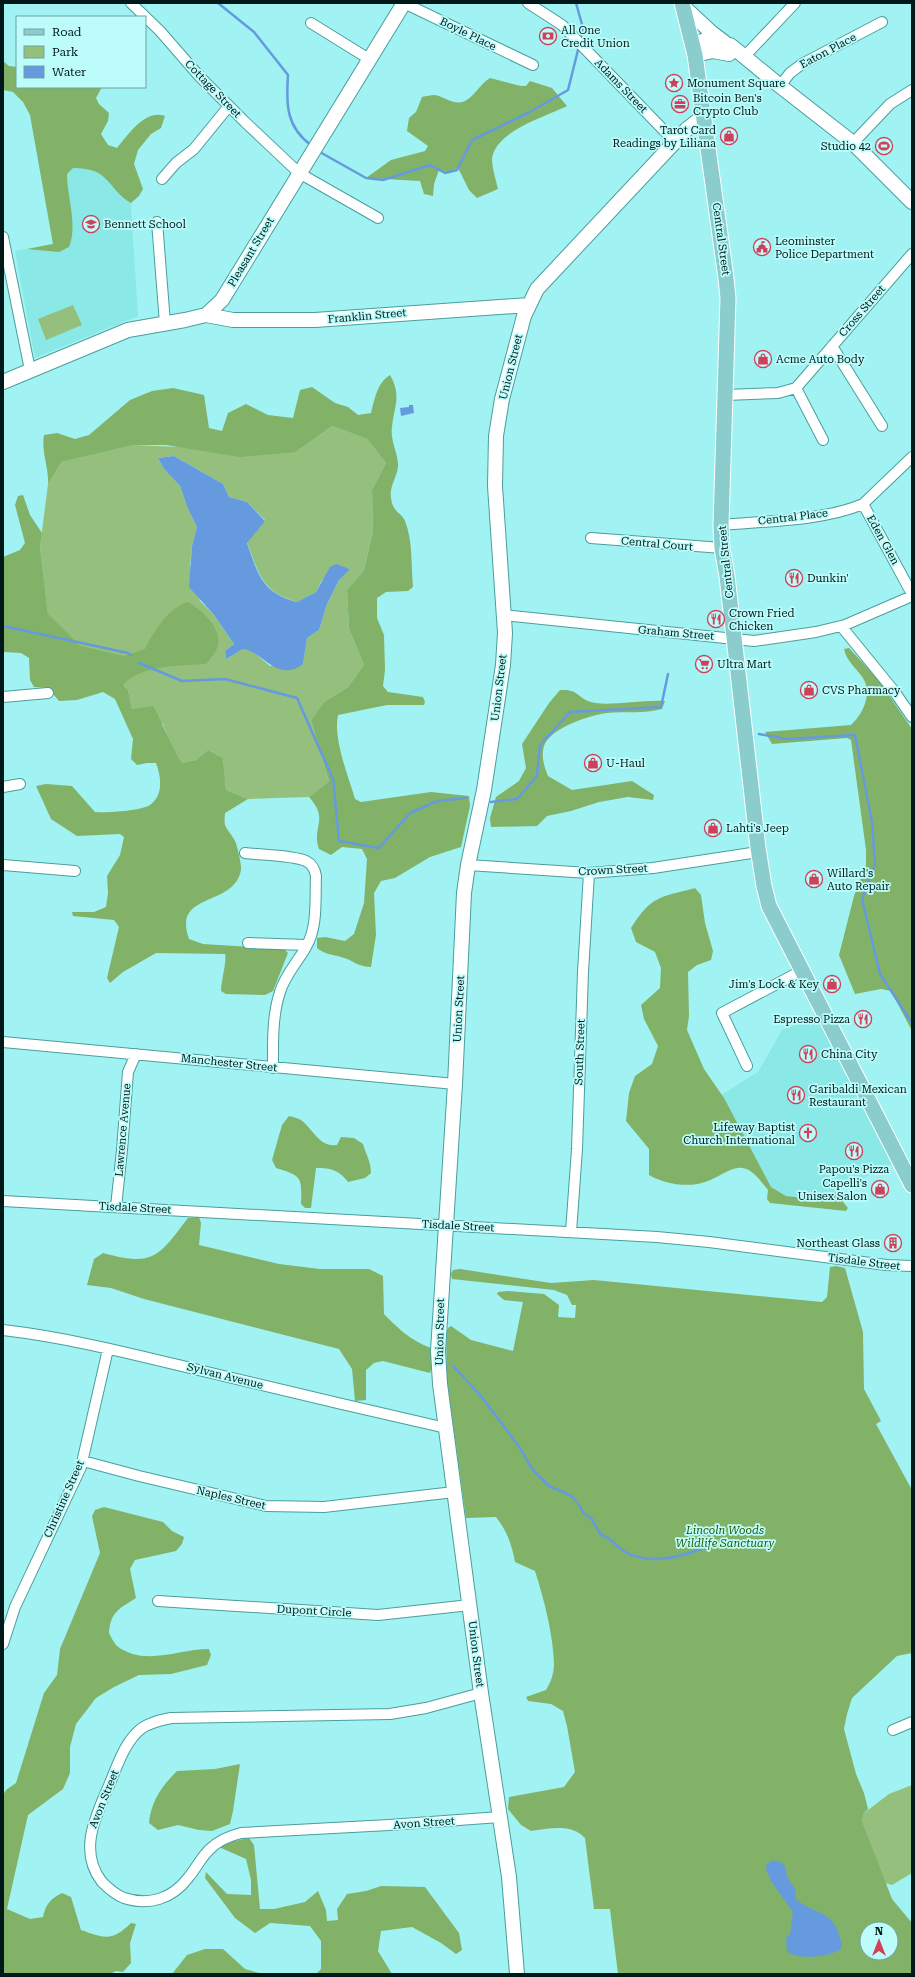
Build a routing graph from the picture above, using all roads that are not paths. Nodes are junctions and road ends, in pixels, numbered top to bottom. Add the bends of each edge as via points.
1 (131, 3) edge
2 (404, 3) edge
3 (528, 3) edge
4 (795, 3) edge
5 (682, 4) edge
6 (144, 16) edge
7 (146, 17) edge
8 (882, 22) dead end
9 (311, 23) dead end
10 (730, 45) junction
11 (694, 50) junction
12 (744, 57) junction
13 (370, 58) junction
14 (533, 65) dead end
15 (780, 86) junction
16 (912, 90) edge
17 (230, 106) junction
18 (704, 116) junction
19 (675, 142) junction
20 (853, 143) junction
21 (299, 173) junction
22 (162, 179) dead end
23 (912, 202) edge
24 (378, 218) dead end
25 (157, 222) dead end
26 (3, 237) edge
27 (912, 254) edge
28 (529, 305) junction
29 (206, 315) junction
30 (165, 323) junction
31 (832, 346) junction
32 (30, 370) junction
33 (3, 382) edge
34 (796, 388) junction
35 (726, 395) junction
36 (882, 426) dead end
37 (823, 440) dead end
38 (912, 457) edge
39 (863, 504) junction
40 (721, 525) junction
41 (592, 538) dead end
42 (722, 548) junction
43 (912, 595) edge
44 (504, 615) junction
45 (841, 626) junction
46 (735, 640) junction
47 (48, 693) dead end
48 (3, 697) edge
49 (912, 717) edge
50 (20, 784) dead end
51 (3, 787) edge
52 (758, 852) junction
53 (244, 853) dead end
54 (3, 865) edge
55 (468, 865) junction
56 (75, 871) dead end
57 (589, 873) junction
58 (248, 943) dead end
59 (307, 945) junction
60 (803, 970) junction
61 (3, 1042) edge
62 (136, 1054) junction
63 (747, 1066) dead end
64 (273, 1068) junction
65 (455, 1084) junction
66 (912, 1185) edge
67 (3, 1201) edge
68 (116, 1207) junction
69 (446, 1225) junction
70 (571, 1232) junction
71 (912, 1266) edge
72 (3, 1330) edge
73 (108, 1349) junction
74 (446, 1428) junction
75 (83, 1461) junction
76 (454, 1492) junction
77 (158, 1601) dead end
78 (470, 1605) junction
79 (3, 1644) edge
80 (481, 1693) junction
81 (912, 1722) edge
82 (893, 1730) dead end
83 (500, 1817) junction
84 (517, 1974) edge

1 - 6 street, Cottage Street
2 - 13 main road, Pleasant Street
2 - 14 street, Boyle Place
3 - 19 street, Adams Street via 555,20 574,37
4 - 12 street
5 - 10 main road via 712,33
5 - 11 main road, Central Street
7 - 17 street, Cottage Street
8 - 15 street, Eaton Place via 802,64 790,73
9 - 13 street
10 - 11 main road via 705,40
10 - 12 main road
11 - 12 main road
11 - 18 main road, Central Street
12 - 15 main road
13 - 21 main road, Pleasant Street
15 - 20 main road
16 - 20 street via 890,104
17 - 21 street, Cottage Street
17 - 22 street via 194,149 176,163
18 - 19 main road, Union Street
18 - 35 main road, Central Street via 728,298
19 - 28 main road, Union Street via 544,280
20 - 23 main road
21 - 24 street, Cottage Street
21 - 29 main road, Pleasant Street via 222,300
25 - 30 street
26 - 32 street
27 - 31 street, Cross Street
28 - 29 main road, Franklin Street via 315,320 233,320
28 - 44 main road, Union Street via 502,399 495,447 495,486
29 - 30 main road
30 - 32 main road via 128,330
31 - 34 street, Cross Street
31 - 36 street
32 - 33 main road
34 - 35 street via 778,394
34 - 37 street
35 - 40 main road, Central Street
38 - 39 street, Eden Glen
39 - 40 street, Central Place via 849,510 812,516
39 - 43 street, Eden Glen
40 - 42 main road, Central Street
41 - 42 street, Central Court
42 - 46 main road, Central Street via 728,576
43 - 45 street, Graham Street via 856,622
44 - 46 street, Graham Street
44 - 55 main road, Union Street via 501,685 484,790
45 - 46 street, Graham Street via 754,641
45 - 49 street
46 - 52 main road, Central Street
47 - 48 street
50 - 51 street
52 - 57 street, Crown Street via 653,868
52 - 60 main road, Central Street via 770,906
53 - 59 street via 298,859 308,862 315,868 316,898 312,932
54 - 56 street
55 - 57 street, Crown Street
55 - 65 main road, Union Street via 462,923
57 - 70 street, South Street
58 - 59 street
59 - 64 street via 286,976 279,993
60 - 63 street via 722,1013
60 - 66 main road, Central Street
61 - 62 street, Manchester Street
62 - 64 street, Manchester Street
62 - 68 street, Lawrence Avenue via 128,1072
64 - 65 street, Manchester Street
65 - 69 main road, Union Street
67 - 68 street, Tisdale Street
68 - 69 street, Tisdale Street
69 - 70 street, Tisdale Street
69 - 74 main road, Union Street via 438,1351
70 - 71 street, Tisdale Street via 709,1242 886,1265
72 - 73 street, Sylvan Avenue
73 - 74 street, Sylvan Avenue
73 - 75 street, Christine Street
74 - 76 main road, Union Street
75 - 76 street, Naples Street via 266,1506 324,1506
75 - 79 street, Christine Street via 68,1498 15,1607
76 - 78 main road, Union Street
77 - 78 street, Dupont Circle via 378,1615
78 - 80 main road, Union Street
80 - 83 main road, Union Street
80 - 83 street, Avon Street via 426,1708 390,1714 170,1718 157,1721 142,1728 124,1750 96,1817 90,1836 90,1855 95,1873 107,1887 122,1897 140,1902 158,1900 174,1892 188,1879 209,1849 224,1838 242,1832
81 - 82 street
83 - 84 main road, Union Street via 511,1892

